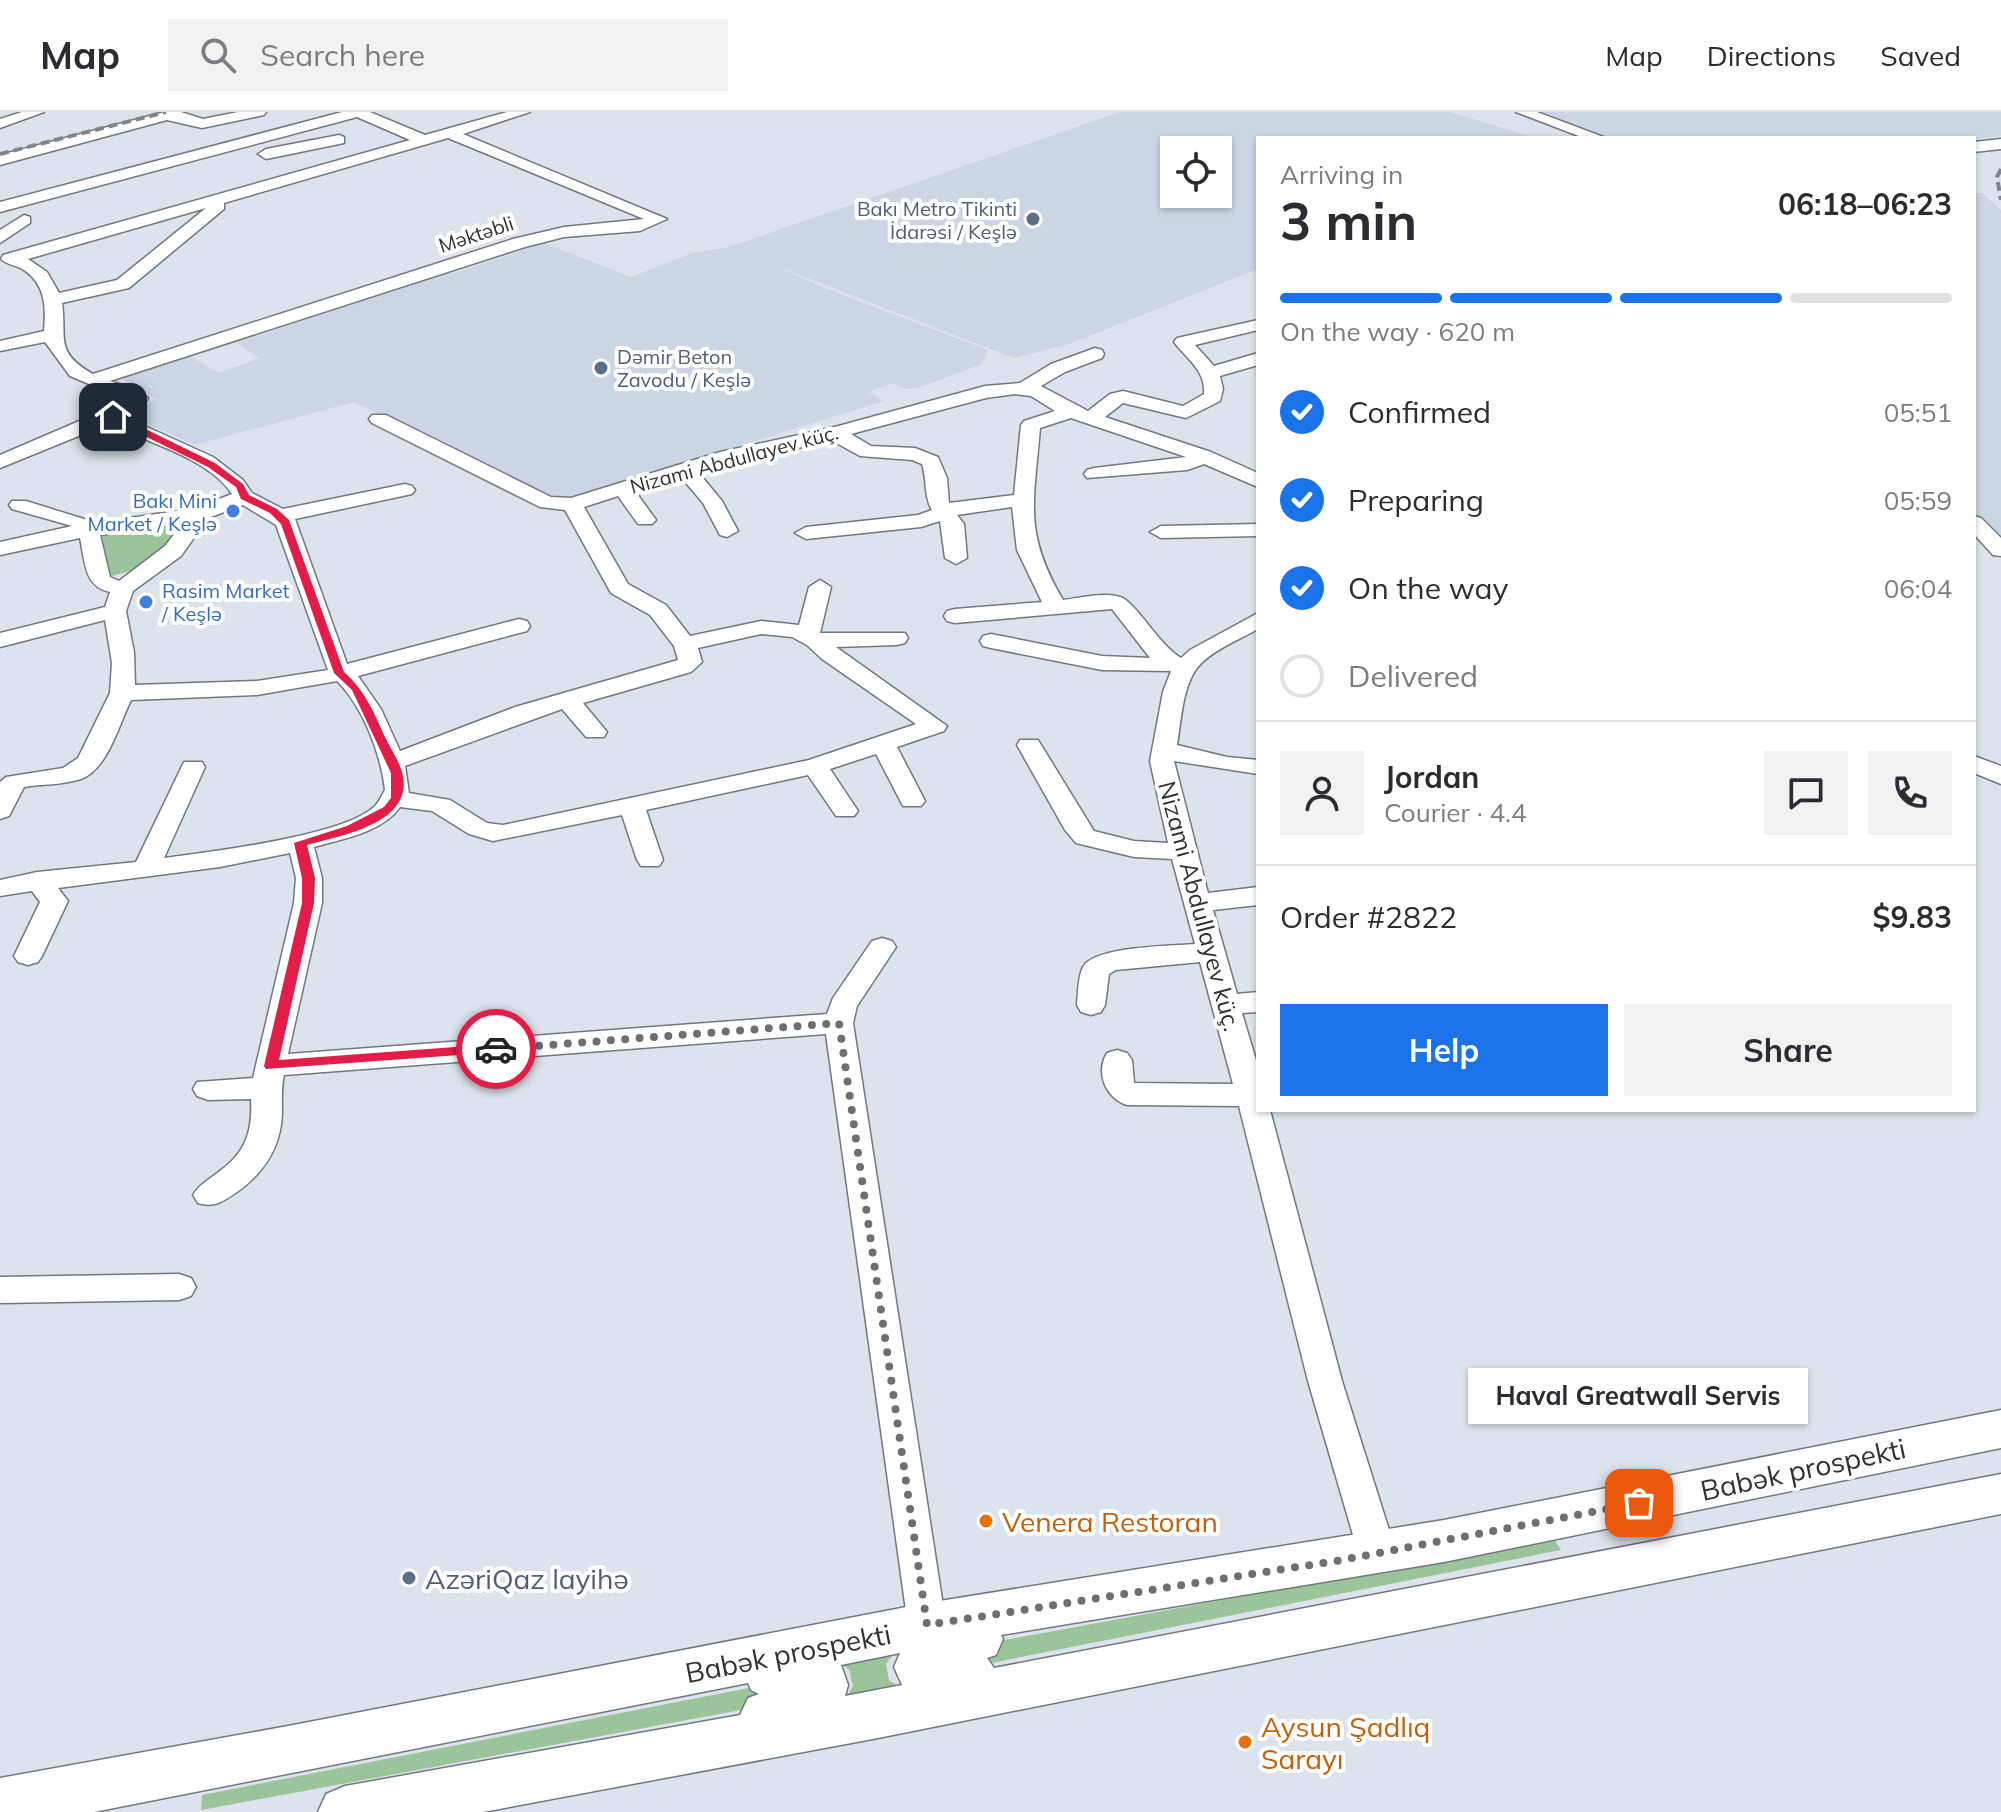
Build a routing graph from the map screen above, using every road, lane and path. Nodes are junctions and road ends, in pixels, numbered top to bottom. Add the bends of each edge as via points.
1 (37, 112) edge
2 (145, 112) edge
3 (358, 112) edge
4 (523, 112) edge
5 (1523, 112) edge
6 (255, 113) edge
7 (489, 116) edge
8 (17, 120) junction
9 (0, 124) edge
10 (306, 127) junction
11 (289, 131) junction
12 (448, 133) junction
13 (1593, 136) edge
14 (43, 138) junction
15 (339, 140) junction
16 (424, 140) junction
17 (2001, 144) edge
18 (1976, 147) edge
19 (0, 149) edge
20 (375, 154) junction
21 (0, 160) edge
22 (230, 162) dead end
23 (227, 198) junction
24 (0, 207) edge
25 (24, 220) dead end
26 (0, 238) edge
27 (6, 260) edge
28 (53, 300) junction
29 (1256, 325) edge
30 (52, 335) junction
31 (0, 346) edge
32 (1095, 354) dead end
33 (1256, 360) edge
34 (1211, 373) junction
35 (93, 380) junction
36 (1025, 388) junction
37 (1071, 412) junction
38 (113, 417) junction
39 (1092, 417) junction
40 (379, 419) dead end
41 (834, 433) junction
42 (800, 441) junction
43 (1204, 456) junction
44 (811, 459) dead end
45 (0, 462) edge
46 (684, 468) junction
47 (1094, 474) dead end
48 (1256, 480) edge
49 (622, 488) junction
50 (405, 490) dead end
51 (335, 491) dead end
52 (244, 497) junction
53 (1021, 500) junction
54 (572, 504) junction
55 (19, 505) dead end
56 (318, 507) junction
57 (946, 511) junction
58 (201, 514) junction
59 (280, 516) junction
60 (645, 520) dead end
61 (1976, 524) edge
62 (90, 528) junction
63 (1256, 530) edge
64 (727, 531) dead end
65 (1161, 532) dead end
66 (806, 533) dead end
67 (0, 549) edge
68 (2001, 550) edge
69 (956, 558) dead end
70 (820, 587) dead end
71 (123, 588) junction
72 (1056, 606) junction
73 (115, 611) junction
74 (955, 616) dead end
75 (1256, 621) edge
76 (519, 626) dead end
77 (814, 638) junction
78 (897, 638) dead end
79 (0, 640) edge
80 (991, 641) dead end
81 (685, 645) junction
82 (1177, 666) junction
83 (339, 673) junction
84 (122, 693) junction
85 (567, 699) junction
86 (595, 732) dead end
87 (883, 744) junction
88 (1029, 745) dead end
89 (1163, 749) junction
90 (393, 762) junction
91 (1976, 764) edge
92 (815, 766) junction
93 (193, 767) dead end
94 (1256, 767) edge
95 (2001, 776) edge
96 (7, 778) edge
97 (397, 799) junction
98 (912, 801) dead end
99 (632, 806) junction
100 (0, 811) edge
101 (845, 811) dead end
102 (300, 843) junction
103 (1183, 852) junction
104 (650, 860) dead end
105 (146, 868) junction
106 (37, 880) junction
107 (0, 888) edge
108 (1256, 896) edge
109 (1198, 903) junction
110 (882, 947) dead end
111 (1212, 952) junction
112 (28, 956) dead end
113 (1256, 1002) edge
114 (1091, 1005) dead end
115 (1226, 1005) junction
116 (839, 1023) junction
117 (1117, 1060) dead end
118 (268, 1077) junction
119 (208, 1089) dead end
120 (1251, 1095) junction
121 (209, 1195) dead end
122 (179, 1287) dead end
123 (0, 1290) edge
124 (2001, 1429) edge
125 (2001, 1494) edge
126 (1360, 1556) junction
127 (927, 1625) junction
128 (1217, 1647) junction
129 (549, 1701) junction
130 (0, 1804) edge
131 (316, 1812) edge
132 (345, 1812) edge

1 - 8 street
2 - 14 street
3 - 10 street
3 - 16 street
4 - 7 street
5 - 13 street
6 - 11 street
6 - 21 street via 202,124 167,116
7 - 12 street
8 - 9 street
8 - 14 street
10 - 11 street
10 - 15 street
11 - 24 street
12 - 16 street
12 - 35 street, Məktəbli via 659,219 519,243
14 - 19 street
15 - 20 street
15 - 22 street
16 - 20 street
17 - 18 street
20 - 23 street
23 - 27 street
23 - 28 street via 123,284
25 - 26 street
27 - 28 street via 39,271
28 - 30 street
29 - 34 street via 1183,342
30 - 31 street
30 - 35 street via 71,367
32 - 36 street
33 - 34 street
34 - 39 street via 1213,397 1192,411 1123,397
35 - 38 street via 138,398
36 - 37 street
36 - 41 street, Nizami Abdullayev küç. via 985,392
37 - 39 street
37 - 53 street via 1029,428
38 - 45 street
38 - 52 street via 212,465 240,486
39 - 43 street
40 - 54 street via 547,503
41 - 42 street, Nizami Abdullayev küç.
41 - 57 street via 867,452 915,454 931,461 938,503
42 - 44 street
42 - 46 street, Nizami Abdullayev küç.
43 - 47 street via 1187,464
43 - 48 street
46 - 49 street, Nizami Abdullayev küç.
46 - 64 street via 712,501
49 - 54 street, Nizami Abdullayev küç.
49 - 60 street
50 - 56 street
51 - 56 street
52 - 58 street
52 - 59 street
53 - 57 street
53 - 72 street via 1028,555
54 - 81 street via 619,588 658,610
55 - 62 street via 80,520
56 - 59 street
57 - 66 street via 921,521
57 - 69 street via 953,524
58 - 62 street via 131,527
58 - 71 street via 173,551
59 - 83 street
61 - 68 street
62 - 67 street
62 - 71 street via 100,579
63 - 65 street
70 - 77 street
71 - 73 street
72 - 74 street
72 - 82 street via 1119,603 1155,653
73 - 79 street
73 - 84 street via 125,670
75 - 82 street
76 - 83 street
77 - 78 street
77 - 81 street via 742,627
77 - 87 street via 935,726
80 - 82 street via 1096,662
81 - 85 street via 690,662 683,667
82 - 89 street, Nizami Abdullayev küç.
83 - 84 street via 257,688
83 - 90 street via 357,689
84 - 96 street via 85,767 64,776
85 - 86 street
85 - 90 street
87 - 92 street
87 - 98 street
88 - 103 street via 1085,837 1134,849
89 - 94 street
89 - 103 street, Nizami Abdullayev küç.
90 - 97 street
91 - 95 street
92 - 99 street
92 - 101 street
93 - 105 street
96 - 100 street
97 - 99 street via 451,809 488,834
97 - 102 street via 369,822
99 - 104 street
102 - 105 street
102 - 118 street via 309,878 308,903
103 - 109 street, Nizami Abdullayev küç.
105 - 106 street
106 - 107 street
106 - 112 street via 54,901
108 - 109 street
109 - 111 street, Nizami Abdullayev küç.
110 - 116 street via 843,1005
111 - 114 street via 1110,961 1096,969
111 - 115 street, Nizami Abdullayev küç.
113 - 115 street
115 - 120 street, Nizami Abdullayev küç.
116 - 118 street
116 - 127 street
117 - 120 street via 1120,1089 1127,1094
118 - 119 street
118 - 121 street via 268,1118 254,1162
120 - 126 street, Nizami Abdullayev küç. via 1325,1381
122 - 123 street
124 - 126 main road, Babək prospekti
125 - 128 main road
126 - 127 main road, Babək prospekti
126 - 128 main road via 1291,1581 936,1647 919,1667 921,1675 940,1681 1101,1650
127 - 129 main road, Babək prospekti
128 - 132 main road
129 - 130 main road, Babək prospekti
129 - 131 main road via 661,1696 799,1668 816,1672 823,1685 820,1696 788,1711 391,1786

